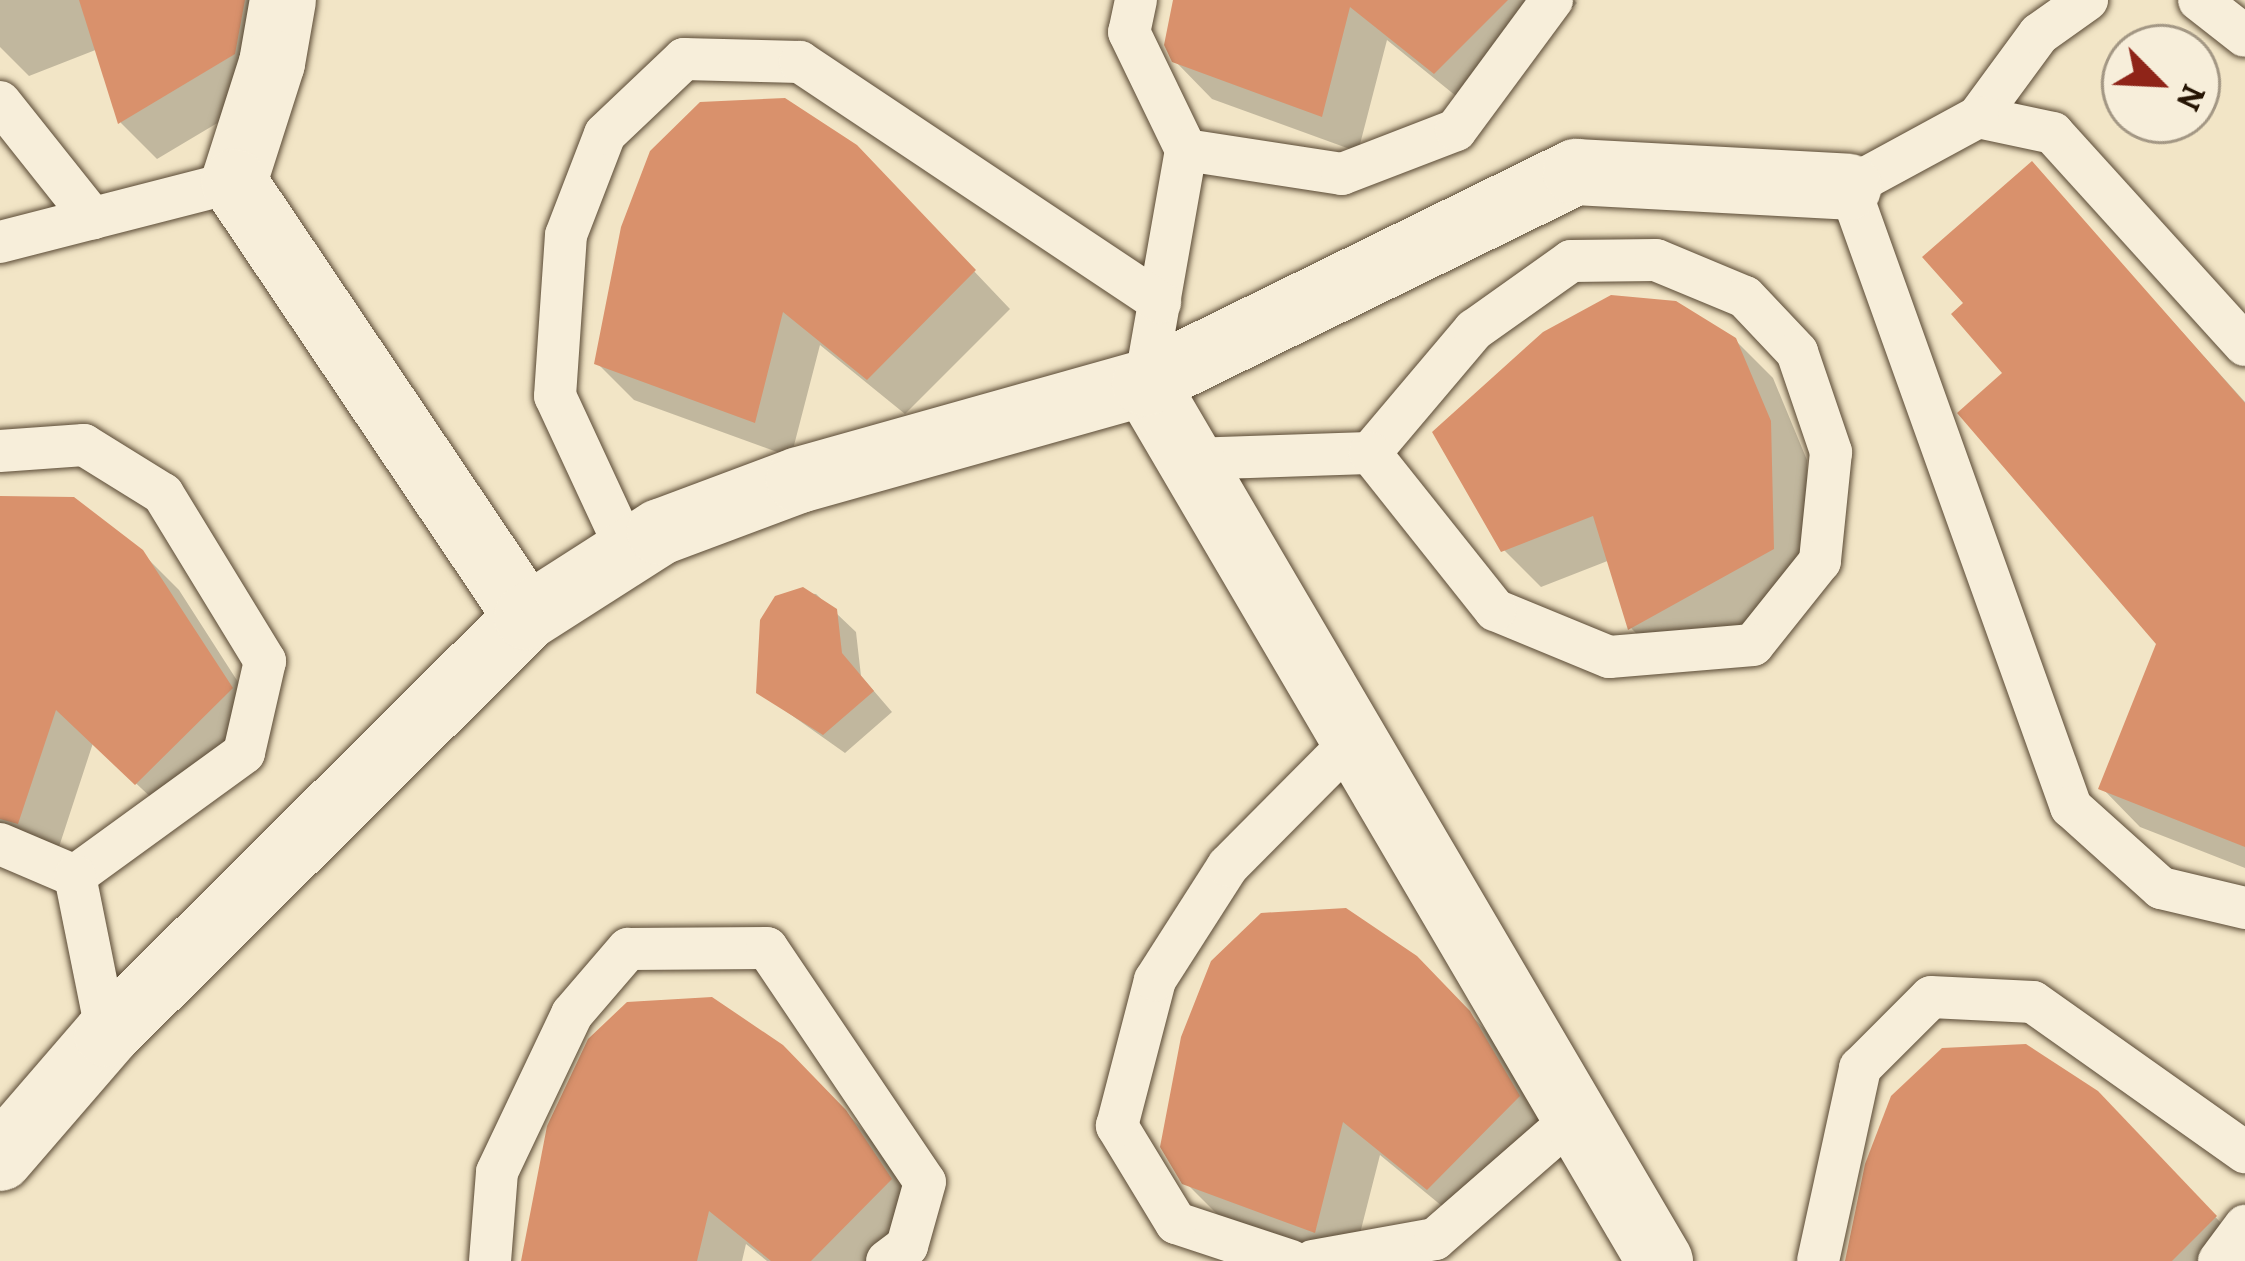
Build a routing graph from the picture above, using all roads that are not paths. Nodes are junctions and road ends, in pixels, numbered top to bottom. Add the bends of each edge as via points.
1 (283, 0) edge
2 (1136, 0) edge
3 (1552, 0) edge
4 (2087, 0) edge
5 (2199, 0) edge
6 (2245, 36) edge
7 (0, 102) edge
8 (1978, 117) junction
9 (1186, 150) junction
10 (234, 182) junction
11 (1850, 187) junction
12 (93, 219) junction
13 (0, 242) edge
14 (1160, 302) junction
15 (2245, 345) edge
16 (1145, 383) junction
17 (0, 451) edge
18 (1370, 453) junction
19 (1189, 459) junction
20 (628, 553) junction
21 (527, 617) junction
22 (1354, 739) junction
23 (0, 844) edge
24 (75, 876) junction
25 (2245, 908) edge
26 (107, 1034) junction
27 (1575, 1117) junction
28 (2245, 1152) edge
29 (0, 1158) edge
30 (2245, 1226) edge
31 (490, 1261) edge
32 (887, 1261) edge
33 (1291, 1261) edge
34 (1313, 1261) edge
35 (1660, 1261) edge
36 (1818, 1261) edge
37 (2219, 1261) edge

1 - 10 street
2 - 9 lane via 1129,32
3 - 9 lane via 1456,130 1342,174
4 - 8 lane via 2039,34
5 - 6 lane
7 - 12 lane
8 - 11 lane
8 - 15 lane via 2053,133
9 - 14 lane
10 - 12 lane
10 - 21 street
11 - 16 street via 1576,172
11 - 25 lane via 2072,808 2161,889
12 - 13 lane
14 - 16 lane
14 - 20 lane via 800,62 684,59 605,134 566,235 555,396
16 - 19 street
16 - 20 street via 799,480 660,532
17 - 24 lane via 83,445 163,494 265,661 244,753
18 - 18 lane via 1474,330 1571,261 1656,260 1744,297 1797,352 1832,452 1820,561 1753,644 1609,657 1496,610
18 - 19 lane
19 - 22 street
20 - 21 street
21 - 26 street
22 - 27 street
22 - 33 lane via 1228,866 1155,980 1117,1126 1175,1222
23 - 24 lane
24 - 26 lane
26 - 29 street
27 - 34 lane via 1435,1239
27 - 35 street
28 - 36 lane via 2033,1002 1931,997 1860,1069
30 - 37 lane
31 - 32 lane via 497,1172 572,1014 628,949 767,948 925,1182 907,1246

